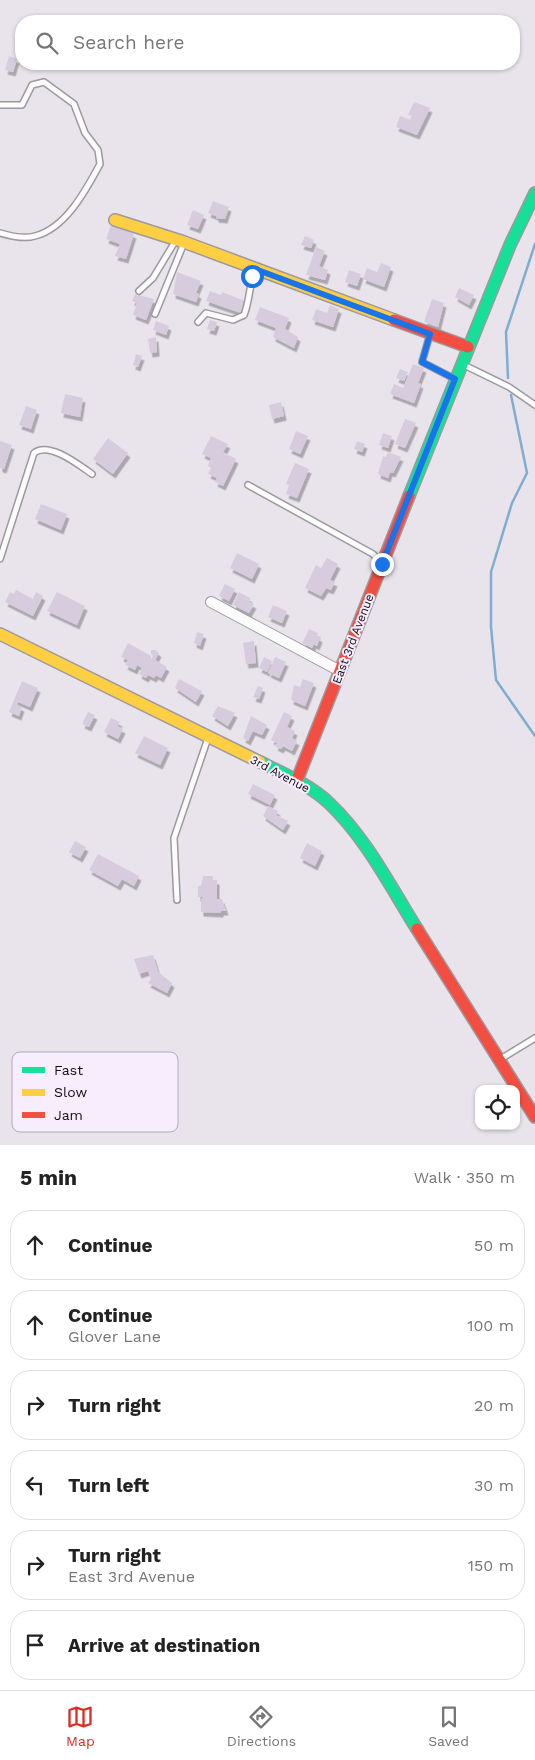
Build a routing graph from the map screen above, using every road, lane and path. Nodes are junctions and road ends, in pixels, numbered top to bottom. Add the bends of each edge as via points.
1 (0, 105) edge
2 (535, 193) edge
3 (115, 220) dead end
4 (0, 233) edge
5 (180, 241) junction
6 (255, 269) junction
7 (139, 291) dead end
8 (156, 314) dead end
9 (198, 322) dead end
10 (430, 334) junction
11 (468, 348) junction
12 (462, 364) junction
13 (455, 379) junction
14 (535, 405) edge
15 (92, 474) dead end
16 (248, 485) dead end
17 (0, 559) edge
18 (382, 564) junction
19 (211, 602) dead end
20 (0, 634) edge
21 (340, 671) junction
22 (208, 737) junction
23 (297, 780) junction
24 (177, 900) dead end
25 (535, 1038) edge
26 (498, 1060) junction
27 (535, 1117) edge

1 - 4 lane via 22,105 32,85 44,82 74,104 85,133 98,150 100,164 85,191 57,225 35,236
2 - 11 street, East 3rd Avenue
3 - 5 street
5 - 6 street
5 - 7 lane
5 - 8 lane
6 - 9 lane via 244,315 232,320 206,313
6 - 10 street
10 - 11 street
10 - 13 lane via 422,362
11 - 12 street, East 3rd Avenue
12 - 13 street, East 3rd Avenue
12 - 14 lane via 509,386
13 - 18 street, East 3rd Avenue
15 - 17 lane via 58,452 42,449 34,452
16 - 18 lane via 373,554
18 - 21 street, East 3rd Avenue
19 - 21 street
20 - 22 street, 3rd Avenue
21 - 23 street, East 3rd Avenue
22 - 23 street, 3rd Avenue
22 - 24 lane via 174,838
23 - 26 street, 3rd Avenue via 328,802 355,831
25 - 26 lane
26 - 27 street, 3rd Avenue

